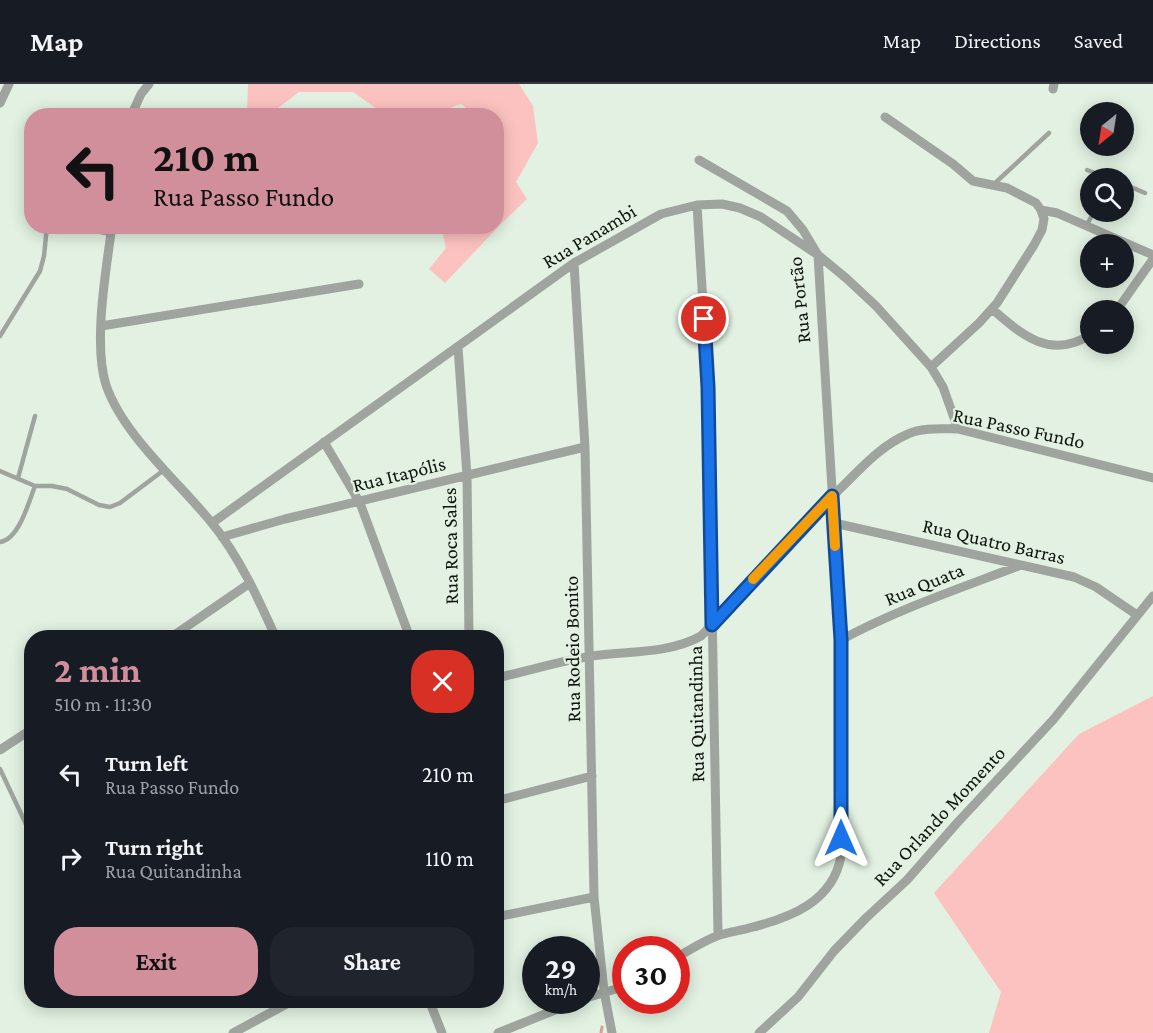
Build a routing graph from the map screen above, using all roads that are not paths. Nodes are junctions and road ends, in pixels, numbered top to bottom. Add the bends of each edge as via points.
1 (9, 84) edge
2 (149, 84) edge
3 (0, 103) edge
4 (135, 108) edge
5 (885, 117) dead end
6 (1049, 133) dead end
7 (699, 160) dead end
8 (994, 184) junction
9 (1134, 188) edge
10 (1145, 193) dead end
11 (697, 205) junction
12 (1041, 210) junction
13 (1088, 222) edge
14 (1086, 226) junction
15 (45, 234) edge
16 (112, 234) edge
17 (818, 255) junction
18 (1153, 257) edge
19 (574, 263) junction
20 (358, 284) dead end
21 (1125, 300) edge
22 (992, 309) junction
23 (101, 326) junction
24 (0, 336) edge
25 (1080, 339) edge
26 (458, 347) junction
27 (931, 367) junction
28 (35, 416) dead end
29 (958, 429) junction
30 (324, 442) junction
31 (585, 447) junction
32 (165, 469) junction
33 (0, 471) edge
34 (467, 476) junction
35 (18, 478) junction
36 (1153, 478) edge
37 (35, 486) junction
38 (832, 496) junction
39 (360, 503) junction
40 (212, 523) junction
41 (834, 523) junction
42 (222, 537) junction
43 (0, 542) edge
44 (1021, 565) junction
45 (250, 583) junction
46 (1153, 596) edge
47 (1137, 615) junction
48 (712, 625) junction
49 (182, 630) edge
50 (272, 630) edge
51 (407, 630) edge
52 (469, 630) edge
53 (841, 640) junction
54 (591, 657) junction
55 (504, 676) edge
56 (24, 734) edge
57 (0, 750) edge
58 (0, 769) edge
59 (592, 776) junction
60 (504, 799) edge
61 (24, 820) edge
62 (594, 897) junction
63 (504, 915) edge
64 (718, 935) junction
65 (690, 950) edge
66 (612, 989) edge
67 (604, 991) junction
68 (600, 993) edge
69 (279, 1008) edge
70 (432, 1008) edge
71 (545, 1014) edge
72 (234, 1033) edge
73 (442, 1033) edge
74 (498, 1033) edge
75 (612, 1033) edge
76 (759, 1033) edge

1 - 3 street
2 - 4 street
5 - 8 street via 973,181
6 - 8 lane
7 - 17 street, Rua Portão via 787,211
8 - 12 street via 1024,196
9 - 10 lane
11 - 17 street, Rua Panambi via 740,208 761,217
11 - 19 street, Rua Panambi via 661,214
11 - 48 street, Rua Quitandinha via 708,387
12 - 14 street
12 - 22 street via 1042,230 1020,271
13 - 14 lane
14 - 18 street
15 - 24 lane via 40,271
16 - 23 street
17 - 27 street, Rua Panambi via 876,306
17 - 38 street, Rua Portão
18 - 21 street
19 - 26 street, Rua Panambi
19 - 31 street, Rua Rodeio Bonito
20 - 23 street
22 - 25 street via 1038,343 1061,346
22 - 27 street
23 - 32 street via 106,385 132,432
26 - 30 street, Rua Panambi
26 - 34 street, Rua Roca Sales
27 - 29 street, Rua Panambi via 943,387
28 - 35 lane
29 - 36 street, Rua Passo Fundo
29 - 38 street, Rua Passo Fundo via 926,429 890,443
30 - 39 street
30 - 40 street, Rua Panambi
31 - 34 street, Rua Itapólis
31 - 54 street, Rua Rodeio Bonito
32 - 37 lane via 110,507 67,489
32 - 40 street
33 - 35 lane
34 - 39 street, Rua Itapólis
34 - 52 street, Rua Roca Sales
35 - 37 lane
37 - 43 lane via 14,534
38 - 41 street, Rua Portão
38 - 48 street, Rua Passo Fundo
39 - 42 street, Rua Itapólis
39 - 51 street
40 - 42 street
41 - 44 street, Rua Quatro Barras
41 - 53 street, Rua Portão
42 - 45 street
44 - 47 street, Rua Quatro Barras via 1096,586
44 - 53 street, Rua Quata via 864,627
45 - 49 street
45 - 50 street
46 - 47 street, Rua Orlando Momento
47 - 76 street, Rua Orlando Momento via 1053,720 908,880 866,918 798,997
48 - 54 street, Rua Passo Fundo via 701,636 682,644
48 - 64 street, Rua Quitandinha
53 - 64 street, Rua Portão via 838,871 817,899 796,912
54 - 55 street, Rua Passo Fundo
54 - 59 street, Rua Rodeio Bonito
56 - 57 street
58 - 61 lane
59 - 60 street
59 - 62 street, Rua Rodeio Bonito
62 - 63 street
62 - 67 street, Rua Rodeio Bonito
64 - 65 street, Rua Portão
66 - 67 street
67 - 68 street
67 - 75 street, Rua Rodeio Bonito
69 - 72 street
70 - 73 street
71 - 74 street

